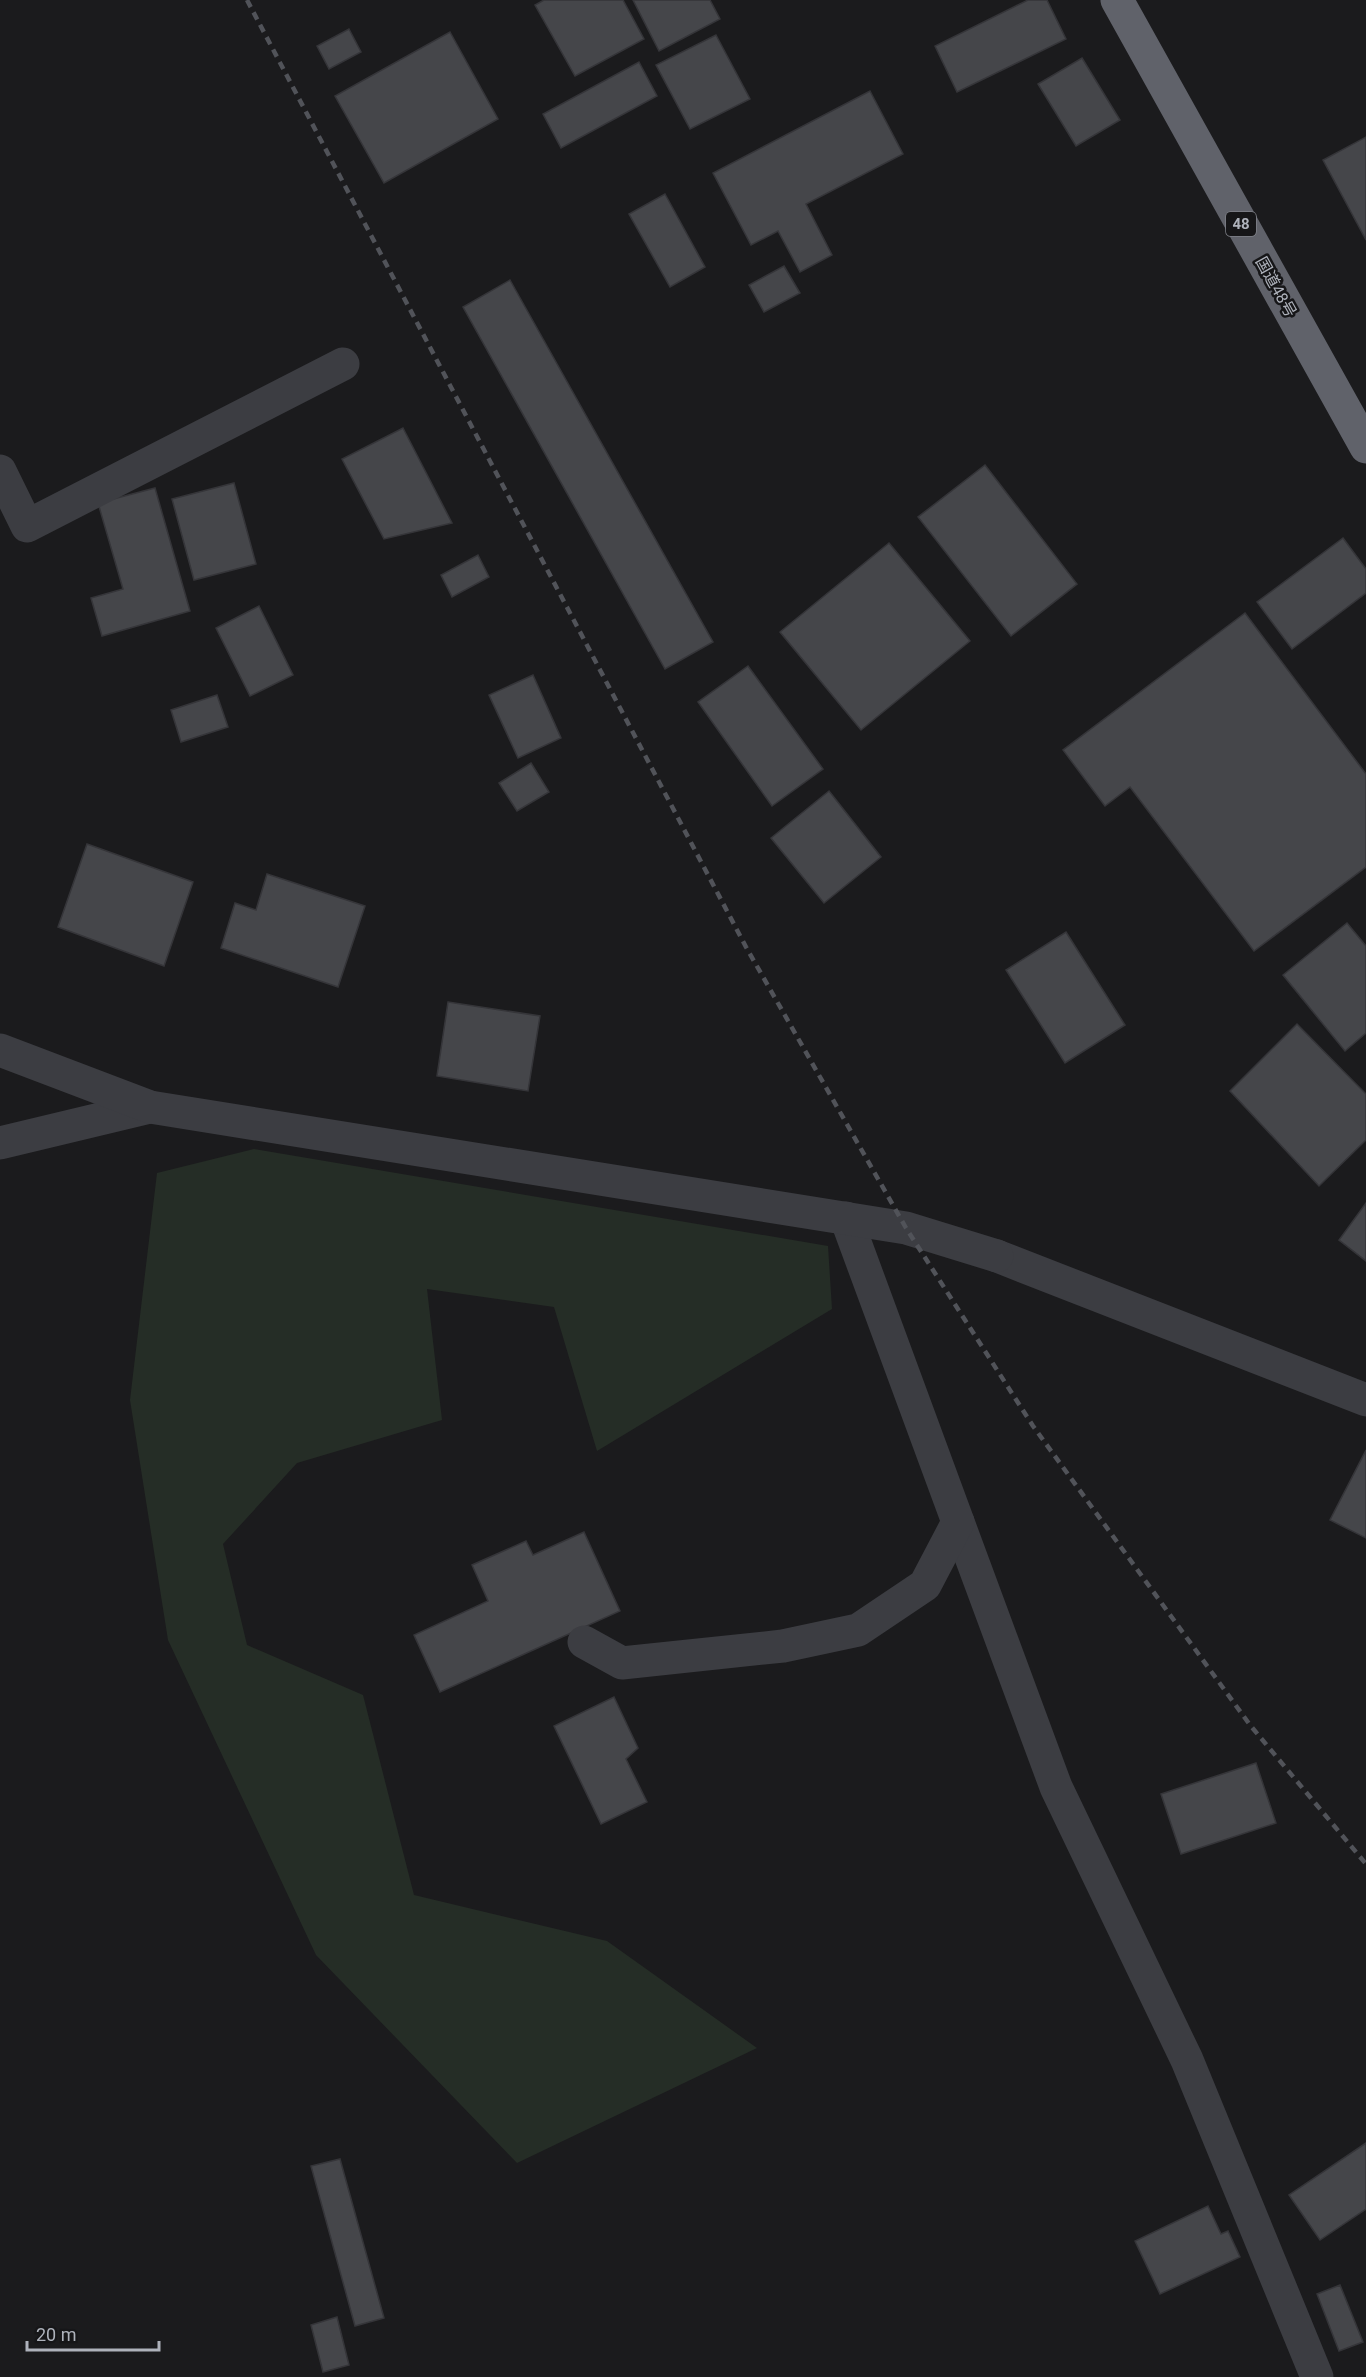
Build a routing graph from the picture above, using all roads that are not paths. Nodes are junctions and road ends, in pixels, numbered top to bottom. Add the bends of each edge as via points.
1 (1117, 0) edge
2 (343, 364) dead end
3 (1366, 447) edge
4 (0, 471) edge
5 (0, 1050) edge
6 (150, 1107) junction
7 (0, 1143) edge
8 (846, 1218) junction
9 (1366, 1400) edge
10 (958, 1522) junction
11 (584, 1642) dead end
12 (1317, 2377) edge

1 - 3 highway, 国道48号 / 48
2 - 4 street via 27,526
5 - 6 street
6 - 7 street
6 - 8 street
8 - 9 street via 906,1228 997,1256
8 - 10 street
10 - 11 street via 925,1585 858,1630 783,1646 622,1663
10 - 12 street via 1056,1787 1187,2060

